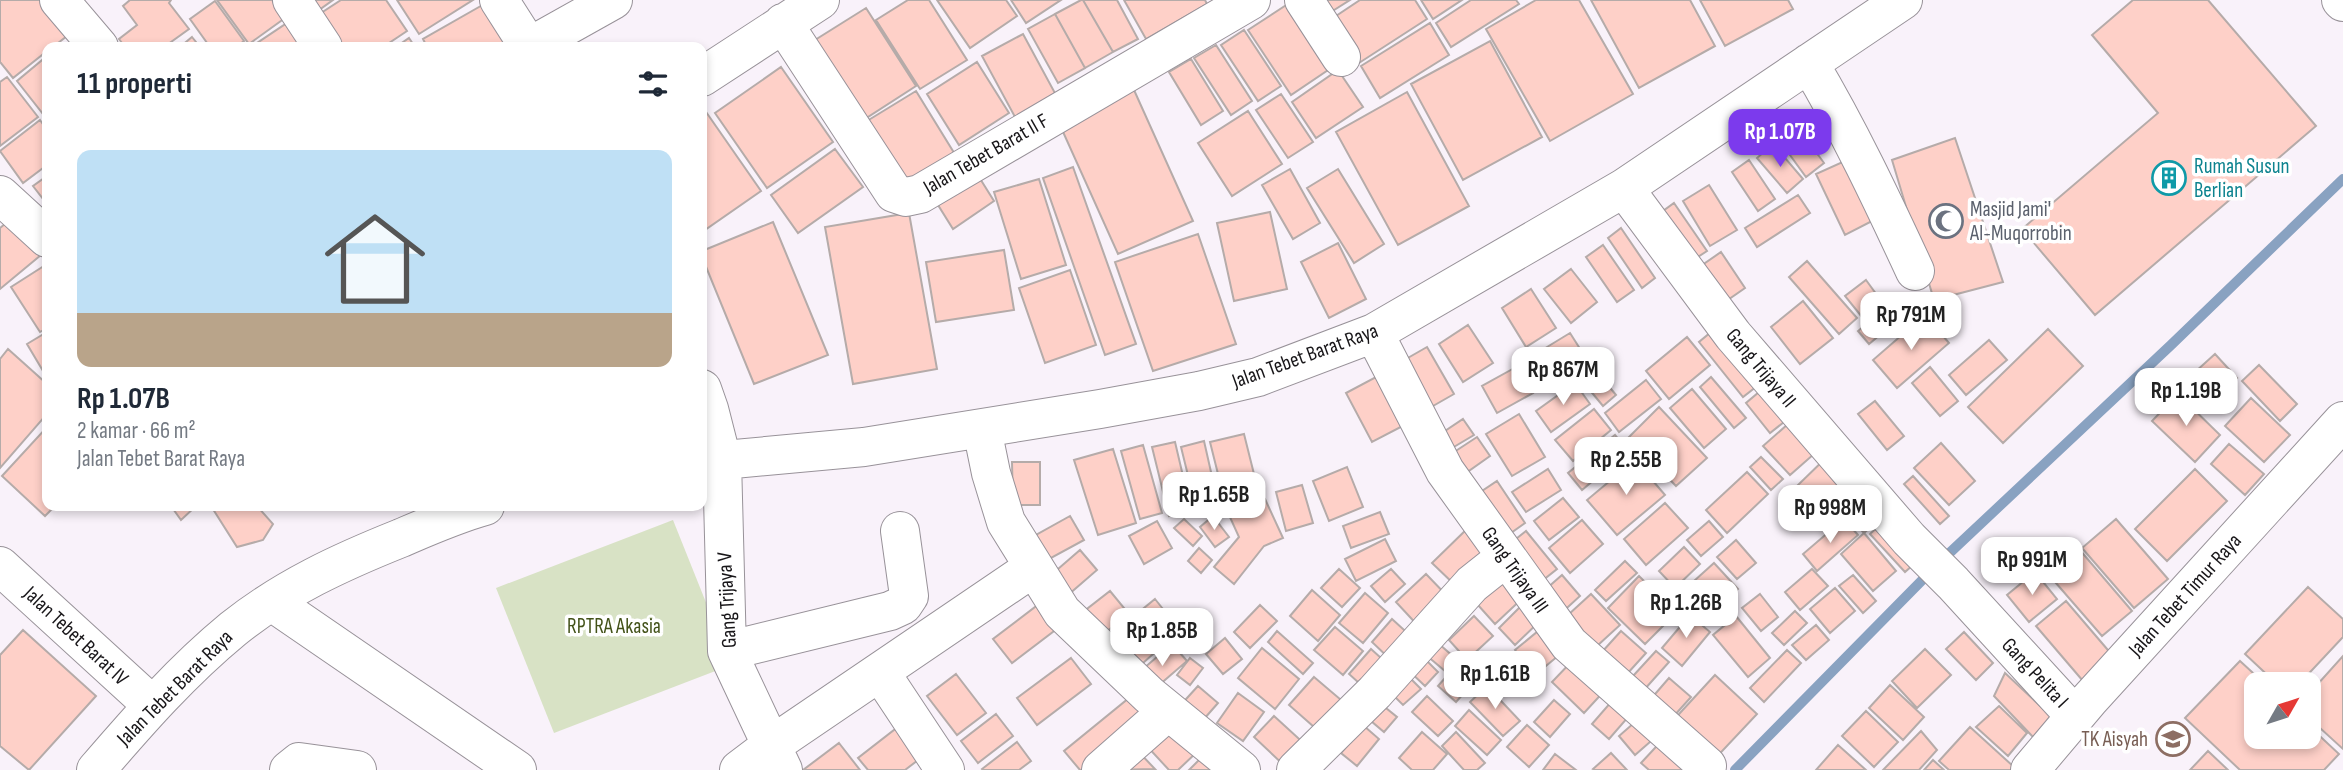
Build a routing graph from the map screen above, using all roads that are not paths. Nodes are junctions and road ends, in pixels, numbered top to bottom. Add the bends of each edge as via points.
1 (59, 0) edge
2 (292, 0) edge
3 (499, 0) edge
4 (613, 0) edge
5 (820, 0) edge
6 (1251, 0) edge
7 (1304, 0) edge
8 (1903, 0) edge
9 (783, 23) junction
10 (95, 42) edge
11 (320, 42) edge
12 (526, 42) edge
13 (538, 42) edge
14 (1341, 57) dead end
15 (1808, 63) junction
16 (707, 74) edge
17 (1624, 188) junction
18 (0, 195) edge
19 (42, 234) edge
20 (1915, 271) dead end
21 (1374, 333) junction
22 (707, 403) edge
23 (2343, 421) edge
24 (982, 429) junction
25 (712, 461) edge
26 (466, 511) edge
27 (900, 531) dead end
28 (1909, 540) joint
29 (1506, 557) junction
30 (0, 566) edge
31 (1034, 567) junction
32 (272, 602) junction
33 (727, 651) junction
34 (880, 672) junction
35 (152, 705) junction
36 (1168, 711) junction
37 (2075, 716) junction
38 (778, 757) edge
39 (1707, 766) dead end
40 (96, 770) edge
41 (289, 770) edge
42 (357, 770) edge
43 (517, 770) edge
44 (739, 770) edge
45 (946, 770) edge
46 (1101, 770) edge
47 (1241, 770) edge
48 (1296, 770) edge
49 (2030, 770) edge

1 - 10 street
2 - 11 street
3 - 12 street
4 - 13 street
5 - 9 street
6 - 9 street, Jalan Tebet Barat II F via 919,194 906,197 894,193
7 - 14 street
8 - 15 street, Jalan Tebet Barat Raya
9 - 16 street
15 - 17 street, Jalan Tebet Barat Raya
15 - 20 street via 1865,163
17 - 21 street, Jalan Tebet Barat Raya
17 - 28 street, Gang Trijaya II via 1733,335
18 - 19 street
21 - 24 street, Jalan Tebet Barat Raya via 1258,377
21 - 29 street, Gang Trijaya III via 1446,471
22 - 25 street, Gang Trijaya V
23 - 37 street, Jalan Tebet Timur Raya
24 - 25 street, Jalan Tebet Barat Raya via 864,447
24 - 31 street via 1006,522
25 - 33 street, Gang Trijaya V
26 - 32 street, Jalan Tebet Barat Raya via 303,581
27 - 33 street via 909,596 903,605
28 - 37 street, Gang Pelita I
29 - 39 street, Gang Trijaya III via 1569,645
29 - 48 street via 1472,584 1375,692
30 - 35 street, Jalan Tebet Barat IV
31 - 34 street
31 - 36 street via 1062,612
32 - 35 street, Jalan Tebet Barat Raya via 235,628
32 - 43 street
33 - 38 street, Gang Trijaya V
34 - 38 street
34 - 45 street
35 - 40 street, Jalan Tebet Barat Raya
36 - 46 street
36 - 47 street
37 - 49 street, Jalan Tebet Timur Raya
38 - 44 street
41 - 42 street via 299,762

